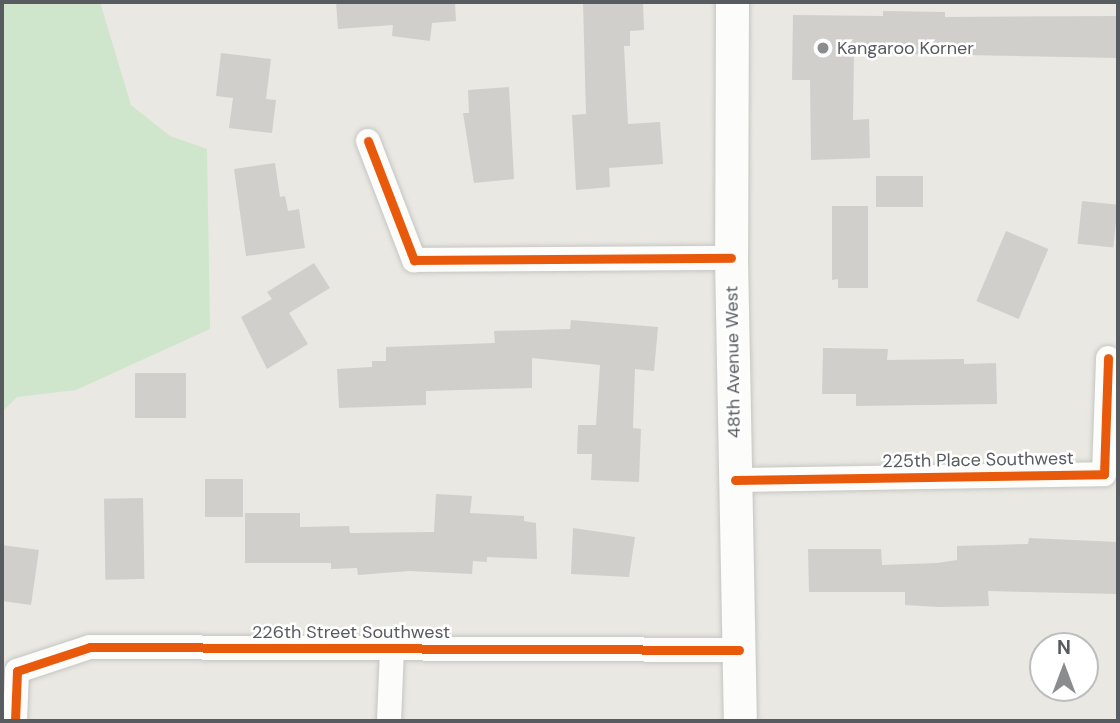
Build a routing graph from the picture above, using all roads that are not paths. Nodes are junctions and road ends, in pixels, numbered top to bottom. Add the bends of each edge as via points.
1 (732, 2) edge
2 (368, 141) dead end
3 (730, 258) junction
4 (1108, 358) dead end
5 (735, 480) junction
6 (392, 648) junction
7 (739, 650) junction
8 (15, 721) edge
9 (389, 721) edge
10 (740, 721) edge

1 - 3 main road, 48th Avenue West
2 - 3 street via 414,260
3 - 5 main road, 48th Avenue West
4 - 5 street, 225th Place Southwest via 1104,474
5 - 7 main road, 48th Avenue West
6 - 7 street, 226th Street Southwest
6 - 8 street, 226th Street Southwest via 90,647 17,671
6 - 9 street
7 - 10 main road, 48th Avenue West

